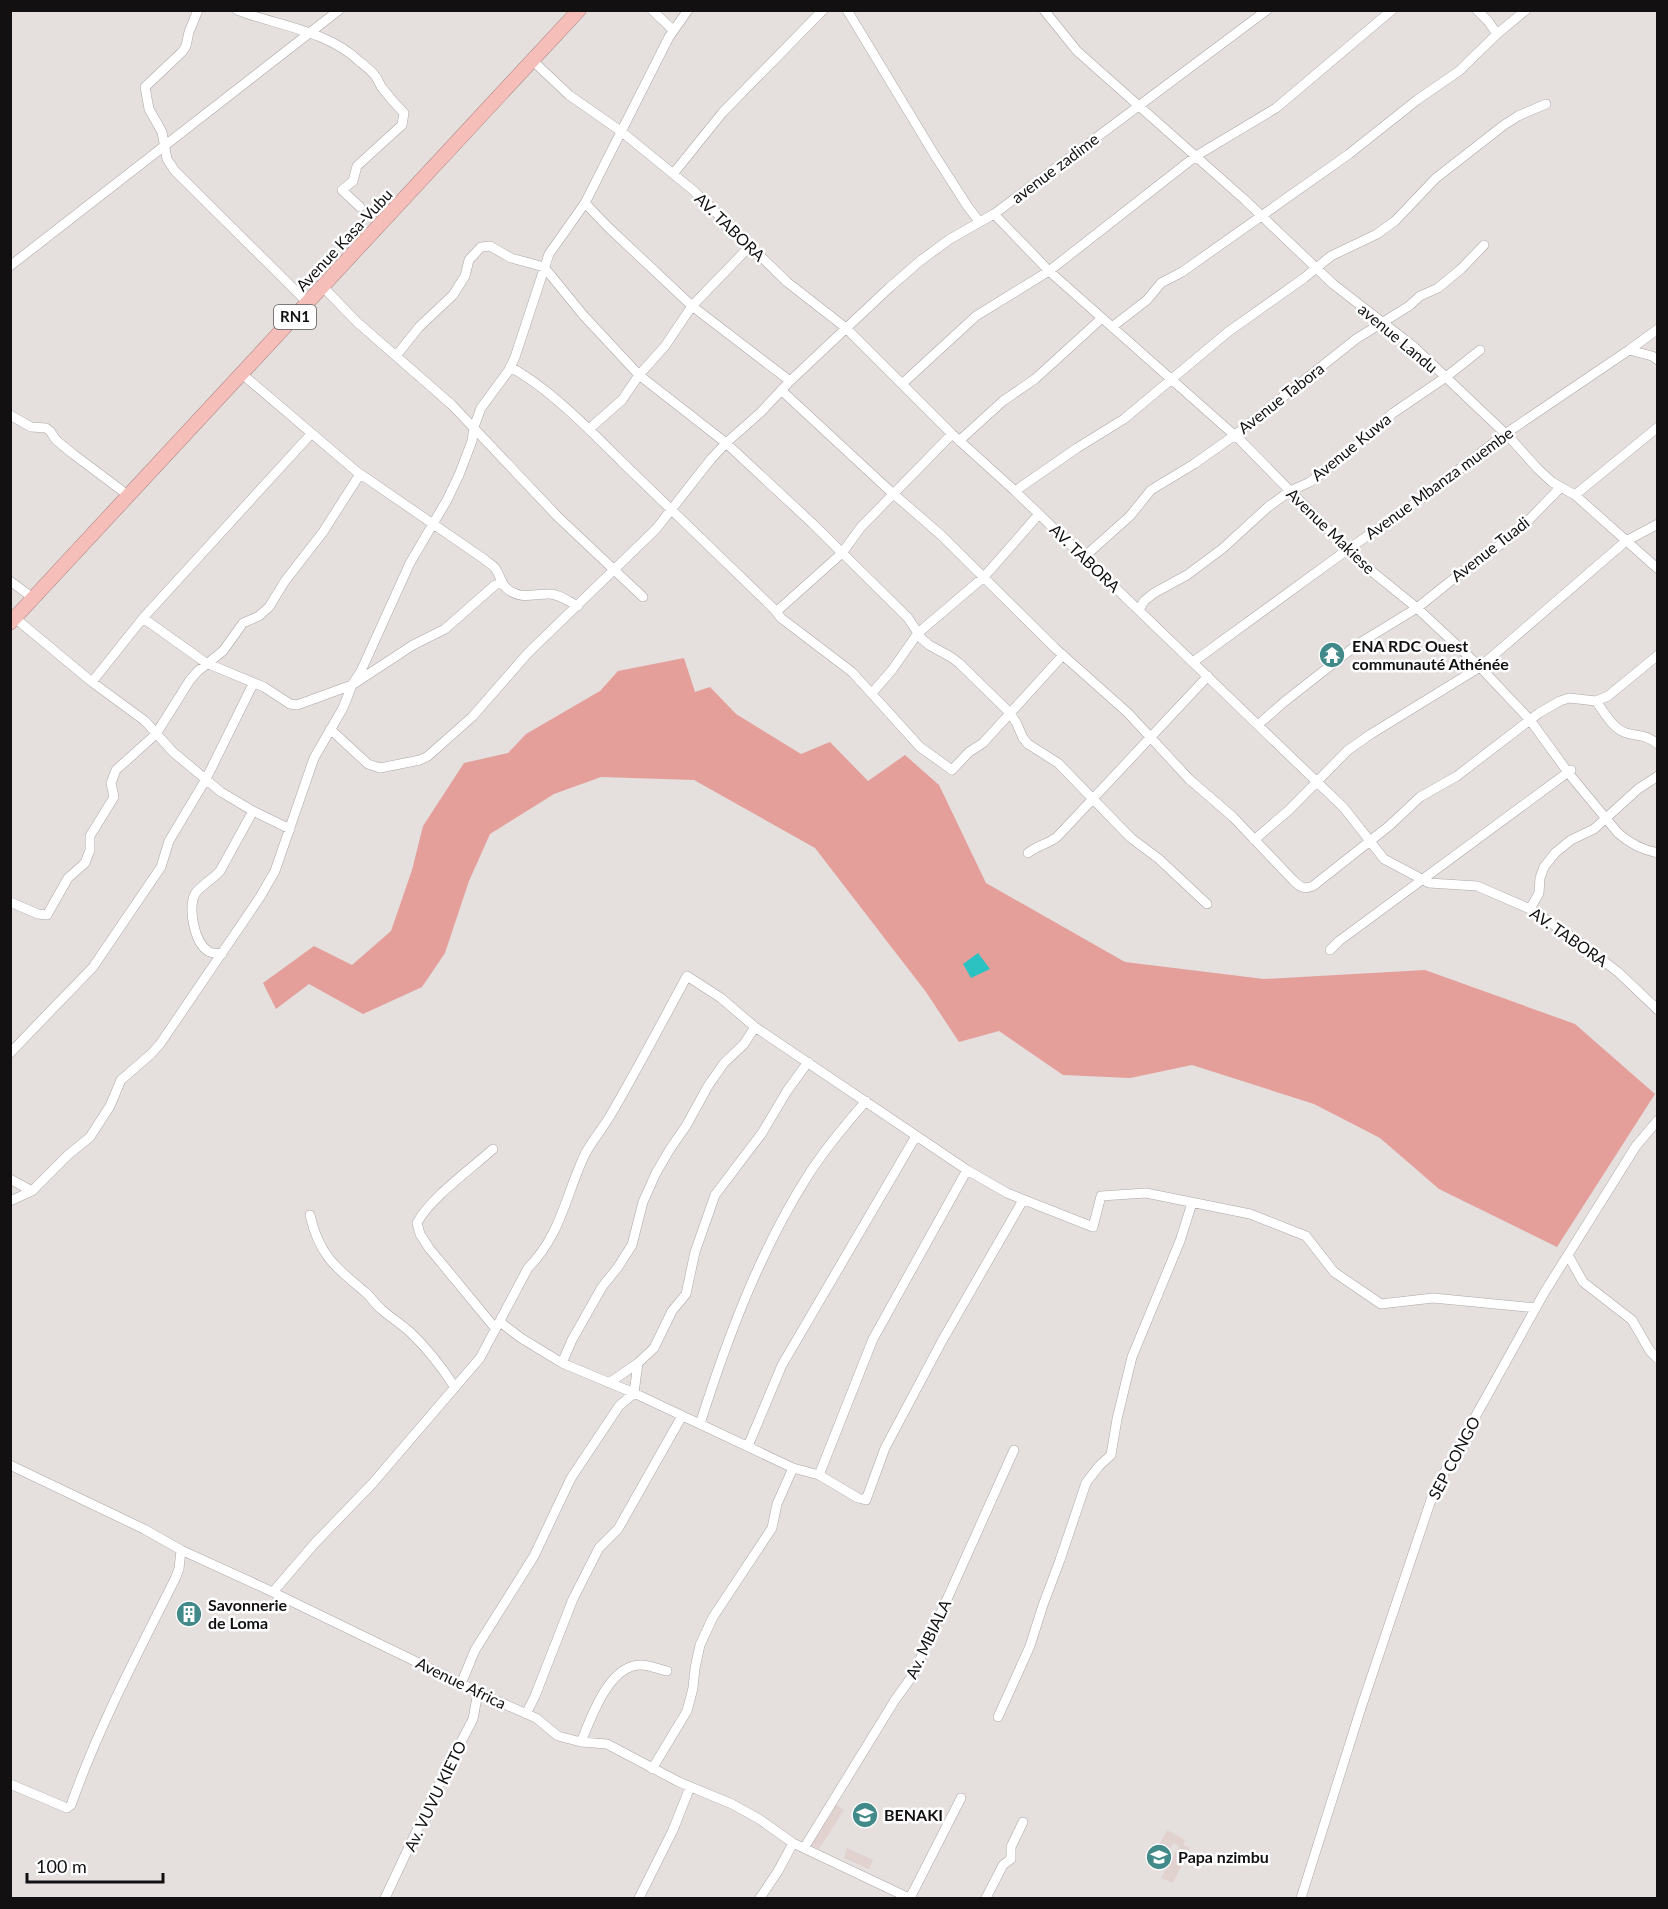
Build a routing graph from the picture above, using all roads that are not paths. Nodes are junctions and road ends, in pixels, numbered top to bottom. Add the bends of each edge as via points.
1 (198, 10) edge
2 (237, 10) edge
3 (339, 10) edge
4 (579, 10) edge
5 (652, 10) edge
6 (688, 10) edge
7 (823, 10) edge
8 (1044, 10) edge
9 (1268, 10) edge
10 (1392, 10) edge
11 (1477, 10) edge
12 (1526, 10) edge
13 (848, 11) edge
14 (673, 30) junction
15 (310, 34) junction
16 (1497, 34) junction
17 (532, 60) junction
18 (1546, 104) dead end
19 (1140, 105) junction
20 (622, 132) junction
21 (164, 147) junction
22 (1196, 156) junction
23 (673, 174) junction
24 (585, 203) junction
25 (360, 207) dead end
26 (994, 214) junction
27 (1261, 216) junction
28 (979, 221) junction
29 (1484, 245) dead end
30 (750, 246) junction
31 (10, 266) edge
32 (544, 267) junction
33 (1316, 268) junction
34 (1049, 271) junction
35 (323, 287) junction
36 (308, 303) junction
37 (692, 306) junction
38 (1102, 318) junction
39 (1382, 323) junction
40 (1112, 327) junction
41 (846, 328) junction
42 (1658, 329) edge
43 (1480, 350) dead end
44 (1629, 350) junction
45 (396, 356) junction
46 (1658, 360) edge
47 (510, 367) junction
48 (242, 374) junction
49 (639, 375) junction
50 (1446, 377) junction
51 (1171, 379) junction
52 (790, 381) junction
53 (902, 384) junction
54 (781, 390) junction
55 (10, 415) edge
56 (474, 427) junction
57 (1658, 427) edge
58 (589, 429) junction
59 (311, 434) junction
60 (1505, 434) junction
61 (1234, 435) junction
62 (956, 438) junction
63 (726, 443) junction
64 (360, 474) junction
65 (1561, 487) junction
66 (1290, 490) junction
67 (1015, 491) junction
68 (894, 495) junction
69 (1575, 495) junction
70 (129, 496) junction
71 (672, 510) junction
72 (1039, 514) junction
73 (432, 524) junction
74 (1658, 524) edge
75 (1626, 541) junction
76 (1347, 550) junction
77 (842, 553) junction
78 (1084, 557) junction
79 (613, 569) junction
80 (1658, 569) edge
81 (984, 577) junction
82 (10, 581) edge
83 (502, 583) junction
84 (643, 597) dead end
85 (33, 598) junction
86 (578, 606) junction
87 (1417, 608) junction
88 (1139, 610) junction
89 (776, 612) junction
90 (143, 618) junction
91 (13, 620) edge
92 (918, 633) junction
93 (1063, 655) junction
94 (1658, 655) edge
95 (1193, 662) junction
96 (206, 663) junction
97 (1480, 667) junction
98 (1208, 676) junction
99 (92, 682) junction
100 (253, 684) junction
101 (352, 685) junction
102 (872, 693) junction
103 (1596, 701) junction
104 (1009, 713) junction
105 (1530, 720) junction
106 (1258, 725) junction
107 (330, 729) junction
108 (156, 734) junction
109 (1151, 738) junction
110 (1658, 744) edge
111 (1570, 771) junction
112 (1658, 776) edge
113 (206, 779) junction
114 (1317, 782) junction
115 (1093, 799) junction
116 (253, 811) junction
117 (1606, 817) junction
118 (290, 829) junction
119 (1254, 840) junction
120 (1371, 840) junction
121 (1028, 853) dead end
122 (1658, 853) edge
123 (1421, 880) junction
124 (10, 902) edge
125 (1208, 904) dead end
126 (1530, 909) junction
127 (1330, 950) dead end
128 (222, 954) junction
129 (1658, 1010) edge
130 (756, 1027) junction
131 (10, 1053) edge
132 (808, 1062) junction
133 (866, 1101) junction
134 (1658, 1120) edge
135 (916, 1136) junction
136 (493, 1149) dead end
137 (967, 1170) junction
138 (10, 1179) edge
139 (32, 1191) junction
140 (1023, 1200) junction
141 (10, 1201) edge
142 (1192, 1203) junction
143 (310, 1215) dead end
144 (1568, 1255) junction
145 (1536, 1308) junction
146 (497, 1325) junction
147 (1658, 1359) edge
148 (562, 1363) junction
149 (638, 1363) junction
150 (609, 1383) junction
151 (454, 1386) junction
152 (634, 1393) junction
153 (682, 1416) junction
154 (700, 1424) junction
155 (748, 1446) junction
156 (1014, 1450) dead end
157 (10, 1465) edge
158 (793, 1468) junction
159 (819, 1474) junction
160 (181, 1550) junction
161 (273, 1592) junction
162 (667, 1671) dead end
163 (462, 1684) junction
164 (478, 1692) junction
165 (526, 1714) junction
166 (998, 1717) dead end
167 (581, 1742) junction
168 (652, 1769) junction
169 (10, 1784) edge
170 (690, 1787) junction
171 (961, 1798) dead end
172 (1023, 1822) dead end
173 (793, 1843) junction
174 (804, 1848) junction
175 (385, 1899) edge
176 (639, 1899) edge
177 (760, 1899) edge
178 (910, 1899) edge
179 (986, 1899) edge
180 (1301, 1899) edge

1 - 21 street via 182,52 145,87
2 - 15 street
3 - 15 street
4 - 17 highway, Avenue Kasa-Vubu / RN1
5 - 14 street
6 - 14 street
7 - 23 street via 723,112
8 - 19 street, avenue Landu via 1077,51
9 - 19 street, avenue zadime
10 - 22 street via 1276,108
11 - 16 street
12 - 16 street
13 - 28 street
14 - 20 street
15 - 21 street
15 - 25 street via 328,39 357,59 375,75 381,88 404,113 402,125 357,166 353,181 342,190
16 - 27 street via 1458,71
17 - 20 street, AV. TABORA via 569,95
17 - 35 highway, Avenue Kasa-Vubu / RN1
18 - 33 street via 1518,116 1488,136 1377,234 1330,256
19 - 22 street, avenue Landu
19 - 26 street, avenue zadime
20 - 23 street, AV. TABORA
20 - 24 street
21 - 31 street
21 - 36 street via 175,171
22 - 27 street, avenue Landu
22 - 34 street
23 - 30 street, AV. TABORA
24 - 32 street via 555,244
24 - 37 street
26 - 28 street, avenue zadime
26 - 34 street, Avenue Makiese
27 - 33 street, avenue Landu
27 - 40 street via 1161,283 1147,300
28 - 41 street, avenue zadime via 920,261
29 - 39 street, Avenue Tabora via 1438,288
30 - 37 street
30 - 41 street, AV. TABORA via 787,282
32 - 45 street via 511,258 490,246 481,247 469,260 465,276 453,295
32 - 47 street
32 - 49 street
33 - 39 street, avenue Landu
33 - 51 street
34 - 38 street, Avenue Makiese
34 - 53 street via 976,316
35 - 36 highway, Avenue Kasa-Vubu / RN1
35 - 45 street
36 - 48 highway, Avenue Kasa-Vubu / RN1
37 - 49 street
37 - 52 street
38 - 40 street, Avenue Makiese
38 - 62 street via 1035,379
39 - 50 street, avenue Landu
39 - 61 street, Avenue Tabora
40 - 51 street, Avenue Makiese
41 - 52 street, avenue zadime
41 - 53 street, AV. TABORA
42 - 44 street, Avenue Mbanza muembe
43 - 50 street, Avenue Kuwa
44 - 46 street
44 - 60 street, Avenue Mbanza muembe
45 - 56 street
47 - 56 street via 484,403
47 - 58 street via 530,378
48 - 59 street
48 - 70 highway, Avenue Kasa-Vubu / RN1
49 - 58 street via 622,400
49 - 63 street
50 - 60 street, avenue Landu
50 - 66 street, Avenue Kuwa via 1393,413 1327,470
51 - 61 street, Avenue Makiese
51 - 67 street via 1124,419
52 - 54 street, avenue zadime
53 - 62 street, AV. TABORA
54 - 63 street, avenue zadime
54 - 68 street
55 - 70 street via 31,427 46,428 73,454
56 - 73 street via 459,475
56 - 79 street
57 - 69 street
58 - 71 street
59 - 64 street
59 - 90 street
60 - 65 street, avenue Landu
60 - 76 street, Avenue Mbanza muembe
61 - 66 street, Avenue Makiese
61 - 78 street, Avenue Tabora via 1151,490 1130,516
62 - 67 street, AV. TABORA
62 - 68 street
63 - 71 street, avenue zadime
63 - 77 street
64 - 73 street
64 - 96 street via 269,607 245,621 223,651
65 - 69 street, avenue Landu
65 - 87 street, Avenue Tuadi via 1519,530
66 - 76 street, Avenue Makiese
66 - 88 street, Avenue Kuwa via 1222,549 1155,593
67 - 72 street, AV. TABORA
68 - 77 street via 861,527
68 - 81 street
69 - 75 street, avenue Landu
70 - 85 highway, Avenue Kasa-Vubu / RN1
71 - 79 street, avenue zadime
71 - 89 street
72 - 78 street, AV. TABORA
72 - 81 street
73 - 83 street via 495,567
73 - 101 street
74 - 75 street
75 - 80 street, avenue Landu
75 - 97 street
76 - 87 street, Avenue Makiese
76 - 95 street, Avenue Mbanza muembe
77 - 89 street
77 - 92 street via 908,618
78 - 88 street, AV. TABORA
79 - 84 street
79 - 86 street, avenue zadime
81 - 92 street
81 - 93 street
82 - 85 street
83 - 86 street via 525,596 557,595
83 - 101 street via 445,629
85 - 91 highway, Avenue Kasa-Vubu / RN1
86 - 107 street, avenue zadime via 528,653 472,717 420,760 380,768 368,764
87 - 97 street, Avenue Makiese
87 - 106 street, Avenue Tuadi via 1358,644
88 - 95 street, AV. TABORA
89 - 102 street via 852,672
90 - 96 street
90 - 99 street
91 - 99 street
92 - 102 street
92 - 104 street via 929,645 959,663
93 - 104 street
93 - 109 street
94 - 103 street via 1618,689
95 - 98 street, AV. TABORA
96 - 100 street
96 - 108 street via 190,680
97 - 105 street, Avenue Makiese
97 - 114 street via 1348,750
98 - 106 street, AV. TABORA
98 - 109 street
99 - 108 street via 145,721
100 - 101 street via 297,705
100 - 113 street
101 - 107 street
102 - 104 street via 920,747 952,771
103 - 105 street via 1569,698
103 - 110 street via 1620,730
104 - 115 street via 1028,744 1058,763
105 - 111 street, Avenue Makiese
105 - 120 street via 1457,776 1420,797
106 - 114 street, AV. TABORA
107 - 118 street via 308,772
108 - 113 street
108 - 124 street via 116,770 111,783 114,797 90,836 87,857 68,878 47,915
109 - 115 street
109 - 119 street
111 - 117 street, Avenue Makiese
111 - 123 street
112 - 117 street
113 - 116 street
113 - 131 street via 169,841 161,867 93,967
114 - 119 street
114 - 120 street, AV. TABORA
115 - 121 street via 1057,837
115 - 125 street via 1131,838
116 - 118 street
116 - 128 street via 220,871 199,889 194,899 192,910 200,943 211,953
117 - 122 street, Avenue Makiese via 1626,840
117 - 126 street via 1594,830 1571,840 1548,860
118 - 128 street via 275,871
119 - 120 street via 1298,885 1307,889
120 - 123 street, AV. TABORA via 1384,859
123 - 126 street, AV. TABORA via 1477,886
123 - 127 street
126 - 129 street, AV. TABORA via 1618,972
128 - 139 street via 152,1054 121,1080 95,1132
130 - 132 street
130 - 146 street via 687,976 586,1153 559,1223 528,1268
130 - 148 street via 708,1086 656,1173 643,1202 632,1245 602,1287
132 - 133 street
132 - 149 street via 715,1195 695,1252 686,1294 672,1311 654,1348
133 - 135 street
133 - 154 street via 808,1175 785,1213 717,1369
134 - 144 street, SEP CONGO via 1636,1146
135 - 137 street
135 - 155 street via 782,1365
136 - 146 street via 432,1203 417,1223 429,1248
137 - 140 street
137 - 159 street via 873,1339
138 - 139 street
139 - 141 street
140 - 142 street via 1093,1227 1101,1196 1146,1193
140 - 159 street via 891,1438 866,1500
142 - 145 street via 1250,1214 1306,1236 1334,1272 1381,1304 1433,1298
142 - 166 street via 1132,1357 1111,1455 1086,1483 1030,1646
143 - 151 street via 314,1235 334,1265 424,1346
144 - 145 street, SEP CONGO
144 - 147 street via 1583,1282 1632,1320
145 - 180 street, SEP CONGO via 1434,1491
146 - 148 street
146 - 151 street via 480,1358
148 - 150 street
149 - 150 street
149 - 152 street
150 - 152 street
151 - 161 street via 372,1484
152 - 153 street
152 - 163 street via 619,1406 571,1478 534,1556 476,1650
153 - 154 street
153 - 165 street via 618,1529 598,1548
154 - 155 street
155 - 158 street
156 - 174 street, Av. MBIALA via 913,1675
157 - 160 street, Avenue Africa
158 - 159 street
158 - 168 street via 777,1504 772,1528 700,1645 687,1711
160 - 161 street, Avenue Africa
160 - 169 street via 175,1579 114,1702 71,1805 67,1808
161 - 163 street, Avenue Africa
162 - 167 street via 638,1665 620,1672 605,1689
163 - 164 street, Avenue Africa
164 - 165 street, Avenue Africa
164 - 175 street, Av. VUVU KIETO via 473,1719
165 - 167 street, Avenue Africa via 558,1736
167 - 168 street, Avenue Africa via 607,1744
168 - 170 street, Avenue Africa
170 - 173 street, Avenue Africa via 732,1804
170 - 176 street
171 - 178 street
172 - 179 street via 1011,1847 1011,1859 1003,1865
173 - 174 street, Avenue Africa
173 - 177 street
174 - 178 street, Avenue Africa

